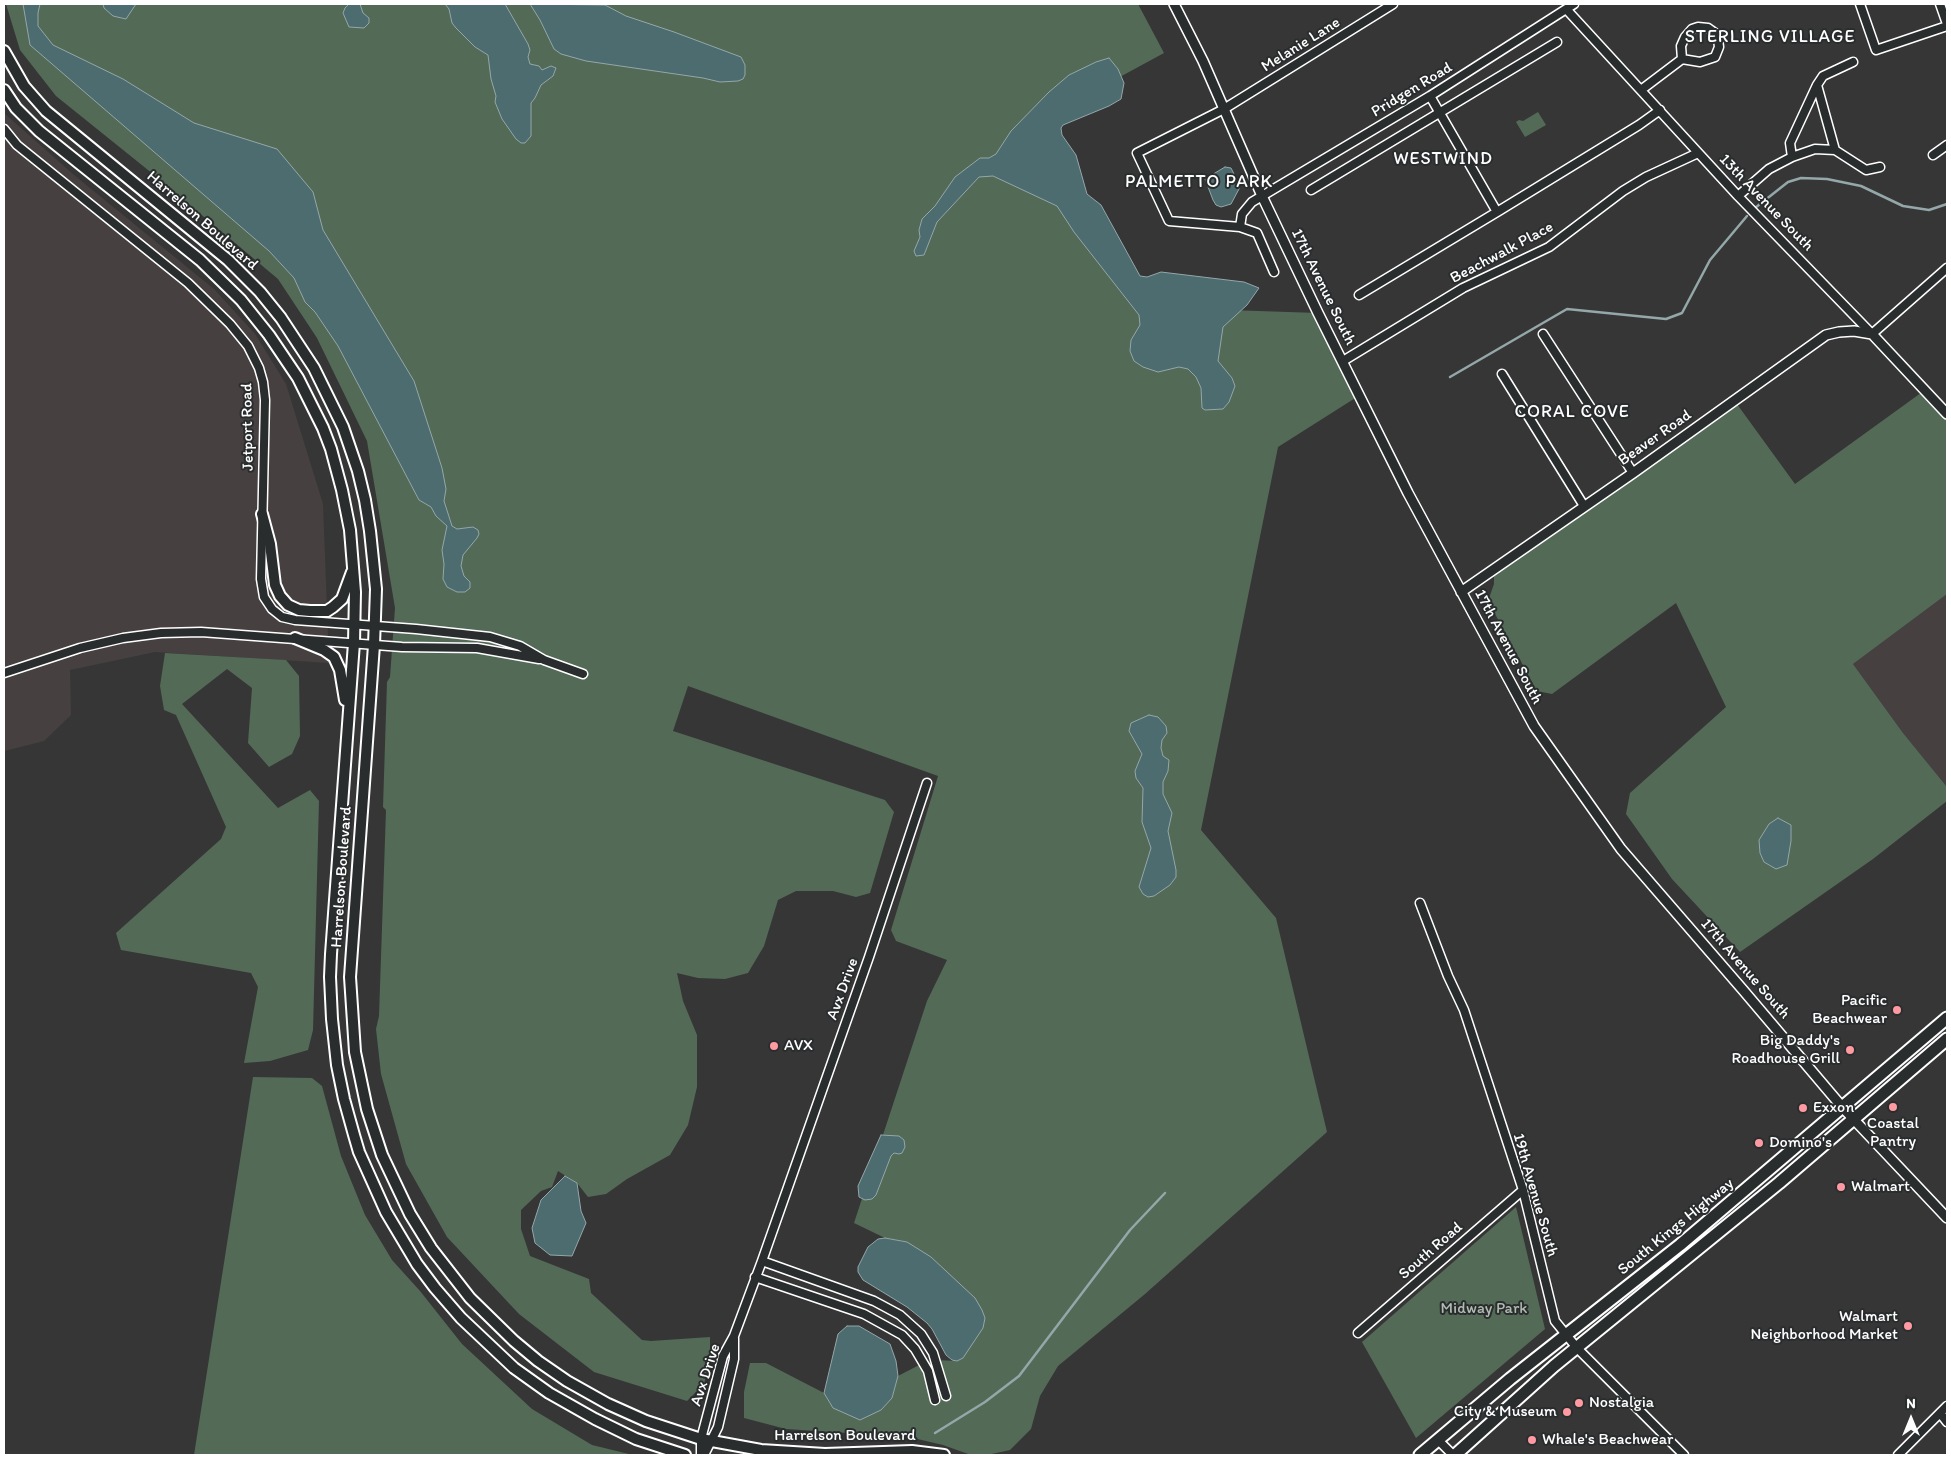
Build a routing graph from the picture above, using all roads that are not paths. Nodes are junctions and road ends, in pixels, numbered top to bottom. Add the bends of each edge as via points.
1 (1174, 4) edge
2 (1393, 4) edge
3 (1574, 4) edge
4 (1860, 4) edge
5 (1940, 4) edge
6 (1567, 10) junction
7 (1947, 25) edge
8 (1557, 42) dead end
9 (4, 52) edge
10 (1682, 59) junction
11 (1853, 62) dead end
12 (1817, 85) junction
13 (4, 90) edge
14 (1641, 90) junction
15 (1430, 96) junction
16 (1224, 109) junction
17 (1660, 110) junction
18 (1440, 114) junction
19 (4, 129) edge
20 (1947, 145) edge
21 (1834, 150) junction
22 (1698, 153) junction
23 (1933, 155) dead end
24 (1792, 157) junction
25 (1880, 167) dead end
26 (1311, 190) dead end
27 (1262, 196) junction
28 (1738, 196) junction
29 (1498, 212) junction
30 (1240, 227) junction
31 (1947, 268) edge
32 (1274, 272) dead end
33 (1359, 295) dead end
34 (1543, 334) dead end
35 (1872, 334) junction
36 (1343, 361) junction
37 (1502, 374) dead end
38 (1947, 414) edge
39 (1633, 473) junction
40 (1584, 506) junction
41 (262, 514) junction
42 (354, 566) junction
43 (1461, 592) junction
44 (355, 625) junction
45 (375, 626) junction
46 (295, 638) junction
47 (354, 643) junction
48 (374, 645) junction
49 (544, 660) junction
50 (4, 673) edge
51 (583, 674) dead end
52 (347, 724) junction
53 (927, 783) dead end
54 (1420, 903) dead end
55 (1947, 1018) edge
56 (1947, 1039) edge
57 (1843, 1108) junction
58 (1854, 1119) junction
59 (1522, 1190) junction
60 (1947, 1218) edge
61 (762, 1261) junction
62 (756, 1278) junction
63 (866, 1298) junction
64 (861, 1313) junction
65 (1358, 1333) dead end
66 (1568, 1334) junction
67 (734, 1336) junction
68 (1577, 1348) junction
69 (946, 1396) dead end
70 (935, 1400) dead end
71 (1947, 1406) edge
72 (1940, 1414) junction
73 (1947, 1422) edge
74 (701, 1439) junction
75 (1438, 1440) junction
76 (712, 1442) junction
77 (685, 1455) edge
78 (702, 1455) edge
79 (944, 1455) edge
80 (1420, 1455) edge
81 (1454, 1455) edge
82 (1684, 1455) edge
83 (1898, 1455) edge

1 - 16 street, 17th Avenue South
2 - 16 street, Melanie Lane
3 - 6 street, Pridgen Road
4 - 7 street via 1876,50
5 - 7 street
6 - 14 street, 13th Avenue South
6 - 15 street, Pridgen Road
8 - 18 street
9 - 45 main road, Harrelson Boulevard via 24,86 46,111 228,260 260,292 299,342 330,398 358,471 374,562
10 - 10 street via 1700,62 1715,57 1719,47 1714,33 1708,28 1692,29 1681,46
10 - 14 street
11 - 12 street via 1823,76
12 - 21 street
12 - 24 street via 1790,142
13 - 42 main road, Harrelson Boulevard via 45,137 219,278 269,335 298,378 331,449 342,490
14 - 17 street, 13th Avenue South
15 - 18 street
15 - 27 street, Pridgen Road
16 - 27 street, 17th Avenue South
16 - 30 street, Melanie Lane via 1137,153 1169,222
17 - 22 street, 13th Avenue South
17 - 29 street
18 - 26 street
18 - 29 street
19 - 41 street, Jetport Road via 17,145 188,283 248,346 259,368 265,400
20 - 23 street
21 - 24 street via 1815,149
21 - 25 street via 1866,170
22 - 28 street, 13th Avenue South
22 - 36 street, Beachwalk Place via 1623,191 1549,247 1463,288
24 - 28 street via 1769,169
27 - 30 street, Pridgen Road via 1242,214
27 - 36 street, 17th Avenue South
28 - 35 street, 13th Avenue South
29 - 33 street
30 - 32 street via 1258,233
31 - 35 street
34 - 39 street
35 - 38 street, 13th Avenue South
35 - 39 street, Beaver Road via 1854,331 1826,335
36 - 43 street, 17th Avenue South
37 - 40 street
39 - 40 street, Beaver Road
40 - 43 street, Beaver Road
41 - 42 main road via 275,585 280,596 294,608 322,611 333,608 342,599
41 - 44 street, Jetport Road via 261,579 268,605 288,618
42 - 44 main road, Harrelson Boulevard
43 - 57 street, 17th Avenue South via 1534,726 1621,849
44 - 45 street, Jetport Road
44 - 47 main road, Harrelson Boulevard
45 - 48 main road, Harrelson Boulevard
45 - 49 street, Jetport Road via 490,637 520,646
46 - 47 street
46 - 50 street via 161,633 102,642
46 - 52 main road via 324,650 338,663
47 - 48 street
47 - 52 main road, Harrelson Boulevard
48 - 49 street via 484,649
48 - 74 main road, Harrelson Boulevard via 350,977 360,1082 382,1155 410,1214 431,1248 470,1298 514,1341 567,1381 608,1404 646,1421
49 - 51 street
52 - 77 main road, Harrelson Boulevard via 330,1000 344,1099 359,1152 372,1182 417,1264 462,1318 499,1354 549,1393 595,1419 636,1439
53 - 61 street, Avx Drive
54 - 59 street, 19th Avenue South via 1464,1010
55 - 57 main road, South Kings Highway
56 - 58 main road, South Kings Highway
57 - 58 street, 17th Avenue South
57 - 66 main road, South Kings Highway
58 - 60 street, 17th Avenue South
58 - 68 main road, South Kings Highway
59 - 65 street, South Road
59 - 66 street, 19th Avenue South via 1552,1312 1555,1321
61 - 62 street, Avx Drive
61 - 63 street
62 - 64 street
62 - 67 street, Avx Drive
63 - 64 street
63 - 69 street via 900,1315 921,1334 933,1353
64 - 70 street via 902,1334 928,1371
66 - 68 street, 19th Avenue South
66 - 75 main road, South Kings Highway
67 - 74 street, Avx Drive via 723,1356
67 - 76 street via 734,1358
68 - 81 main road, South Kings Highway
68 - 82 street, 19th Avenue South
71 - 72 street
72 - 73 street
72 - 83 street
74 - 76 main road, Harrelson Boulevard
74 - 78 street, Avx Drive
75 - 80 main road, South Kings Highway
75 - 81 street
76 - 78 street
76 - 79 main road, Harrelson Boulevard via 747,1449 809,1454 905,1451

